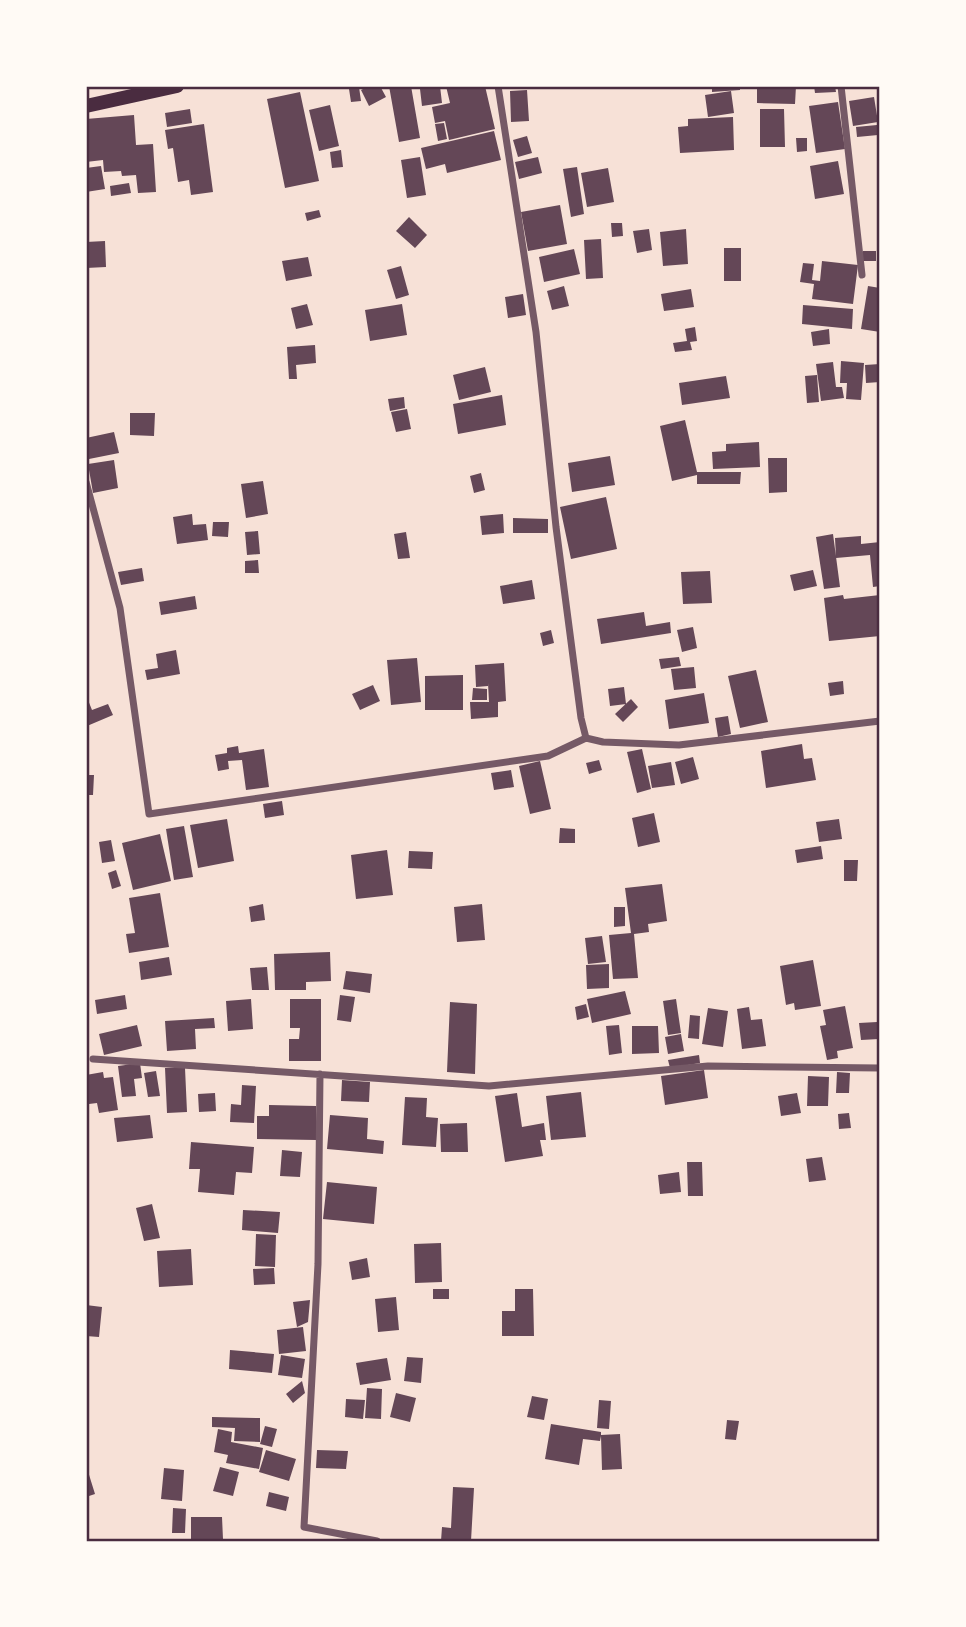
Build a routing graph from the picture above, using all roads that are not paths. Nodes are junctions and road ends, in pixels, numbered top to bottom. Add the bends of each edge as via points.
1 (177, 86) edge
2 (498, 86) edge
3 (841, 86) edge
4 (86, 106) edge
5 (862, 275) dead end
6 (86, 482) edge
7 (880, 720) edge
8 (586, 737) junction
9 (93, 1059) dead end
10 (880, 1068) edge
11 (320, 1074) junction
12 (377, 1541) edge

1 - 4 main road
2 - 8 street via 536,332 556,527
3 - 5 street
6 - 8 street via 120,608 149,814 548,756
7 - 8 street via 679,745 603,742
9 - 11 street
10 - 11 street via 708,1066 488,1086
11 - 12 street via 318,1264 303,1527

